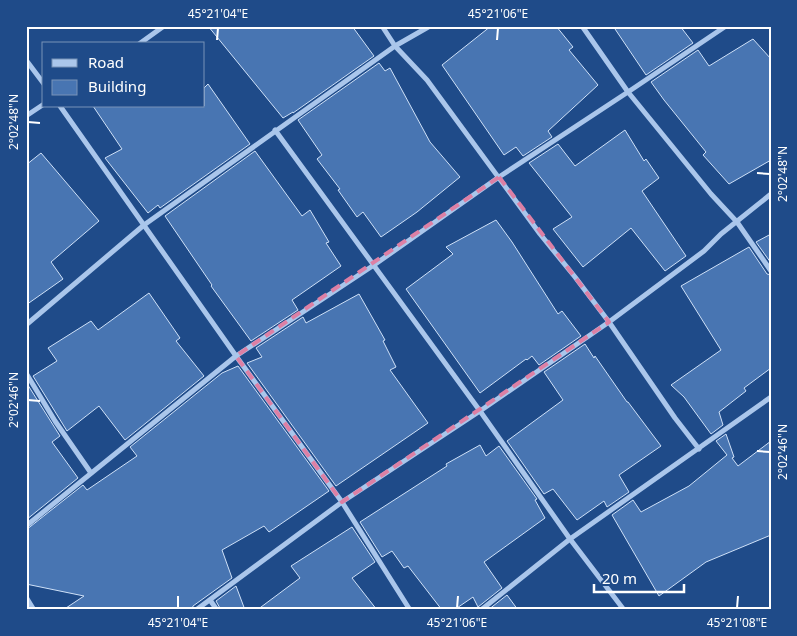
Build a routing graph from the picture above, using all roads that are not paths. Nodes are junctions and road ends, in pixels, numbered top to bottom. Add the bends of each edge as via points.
1 (164, 26) edge
2 (382, 26) edge
3 (430, 26) edge
4 (582, 26) edge
5 (726, 26) edge
6 (142, 42) edge
7 (395, 46) junction
8 (26, 60) edge
9 (42, 81) edge
10 (628, 92) junction
11 (42, 105) edge
12 (61, 108) edge
13 (26, 116) edge
14 (275, 130) junction
15 (499, 177) junction
16 (771, 194) edge
17 (737, 222) junction
18 (144, 225) junction
19 (374, 265) junction
20 (771, 271) edge
21 (609, 322) junction
22 (26, 325) edge
23 (236, 356) junction
24 (26, 373) edge
25 (771, 397) edge
26 (480, 411) junction
27 (699, 449) junction
28 (91, 473) junction
29 (342, 502) junction
30 (26, 526) edge
31 (570, 539) junction
32 (26, 596) edge
33 (210, 600) junction
34 (34, 610) edge
35 (196, 610) edge
36 (217, 610) edge
37 (410, 610) edge
38 (480, 610) edge
39 (624, 610) edge

1 - 6 street
2 - 7 street
3 - 7 street
4 - 10 street
5 - 10 street
7 - 14 street
7 - 15 street via 427,80
8 - 9 street
10 - 15 street
10 - 17 street
11 - 13 street
12 - 18 street
14 - 18 street
14 - 19 street
15 - 19 street
15 - 21 street
16 - 17 street
17 - 20 street
17 - 21 street via 698,256
18 - 22 street
18 - 23 street
19 - 23 street
19 - 26 street
21 - 26 street
21 - 27 street
23 - 28 street
23 - 29 street
24 - 28 street
25 - 27 street
26 - 29 street
26 - 31 street
27 - 31 street
28 - 30 street
29 - 33 street
29 - 37 street
31 - 38 street
31 - 39 street
32 - 34 street
33 - 35 street
33 - 36 street

